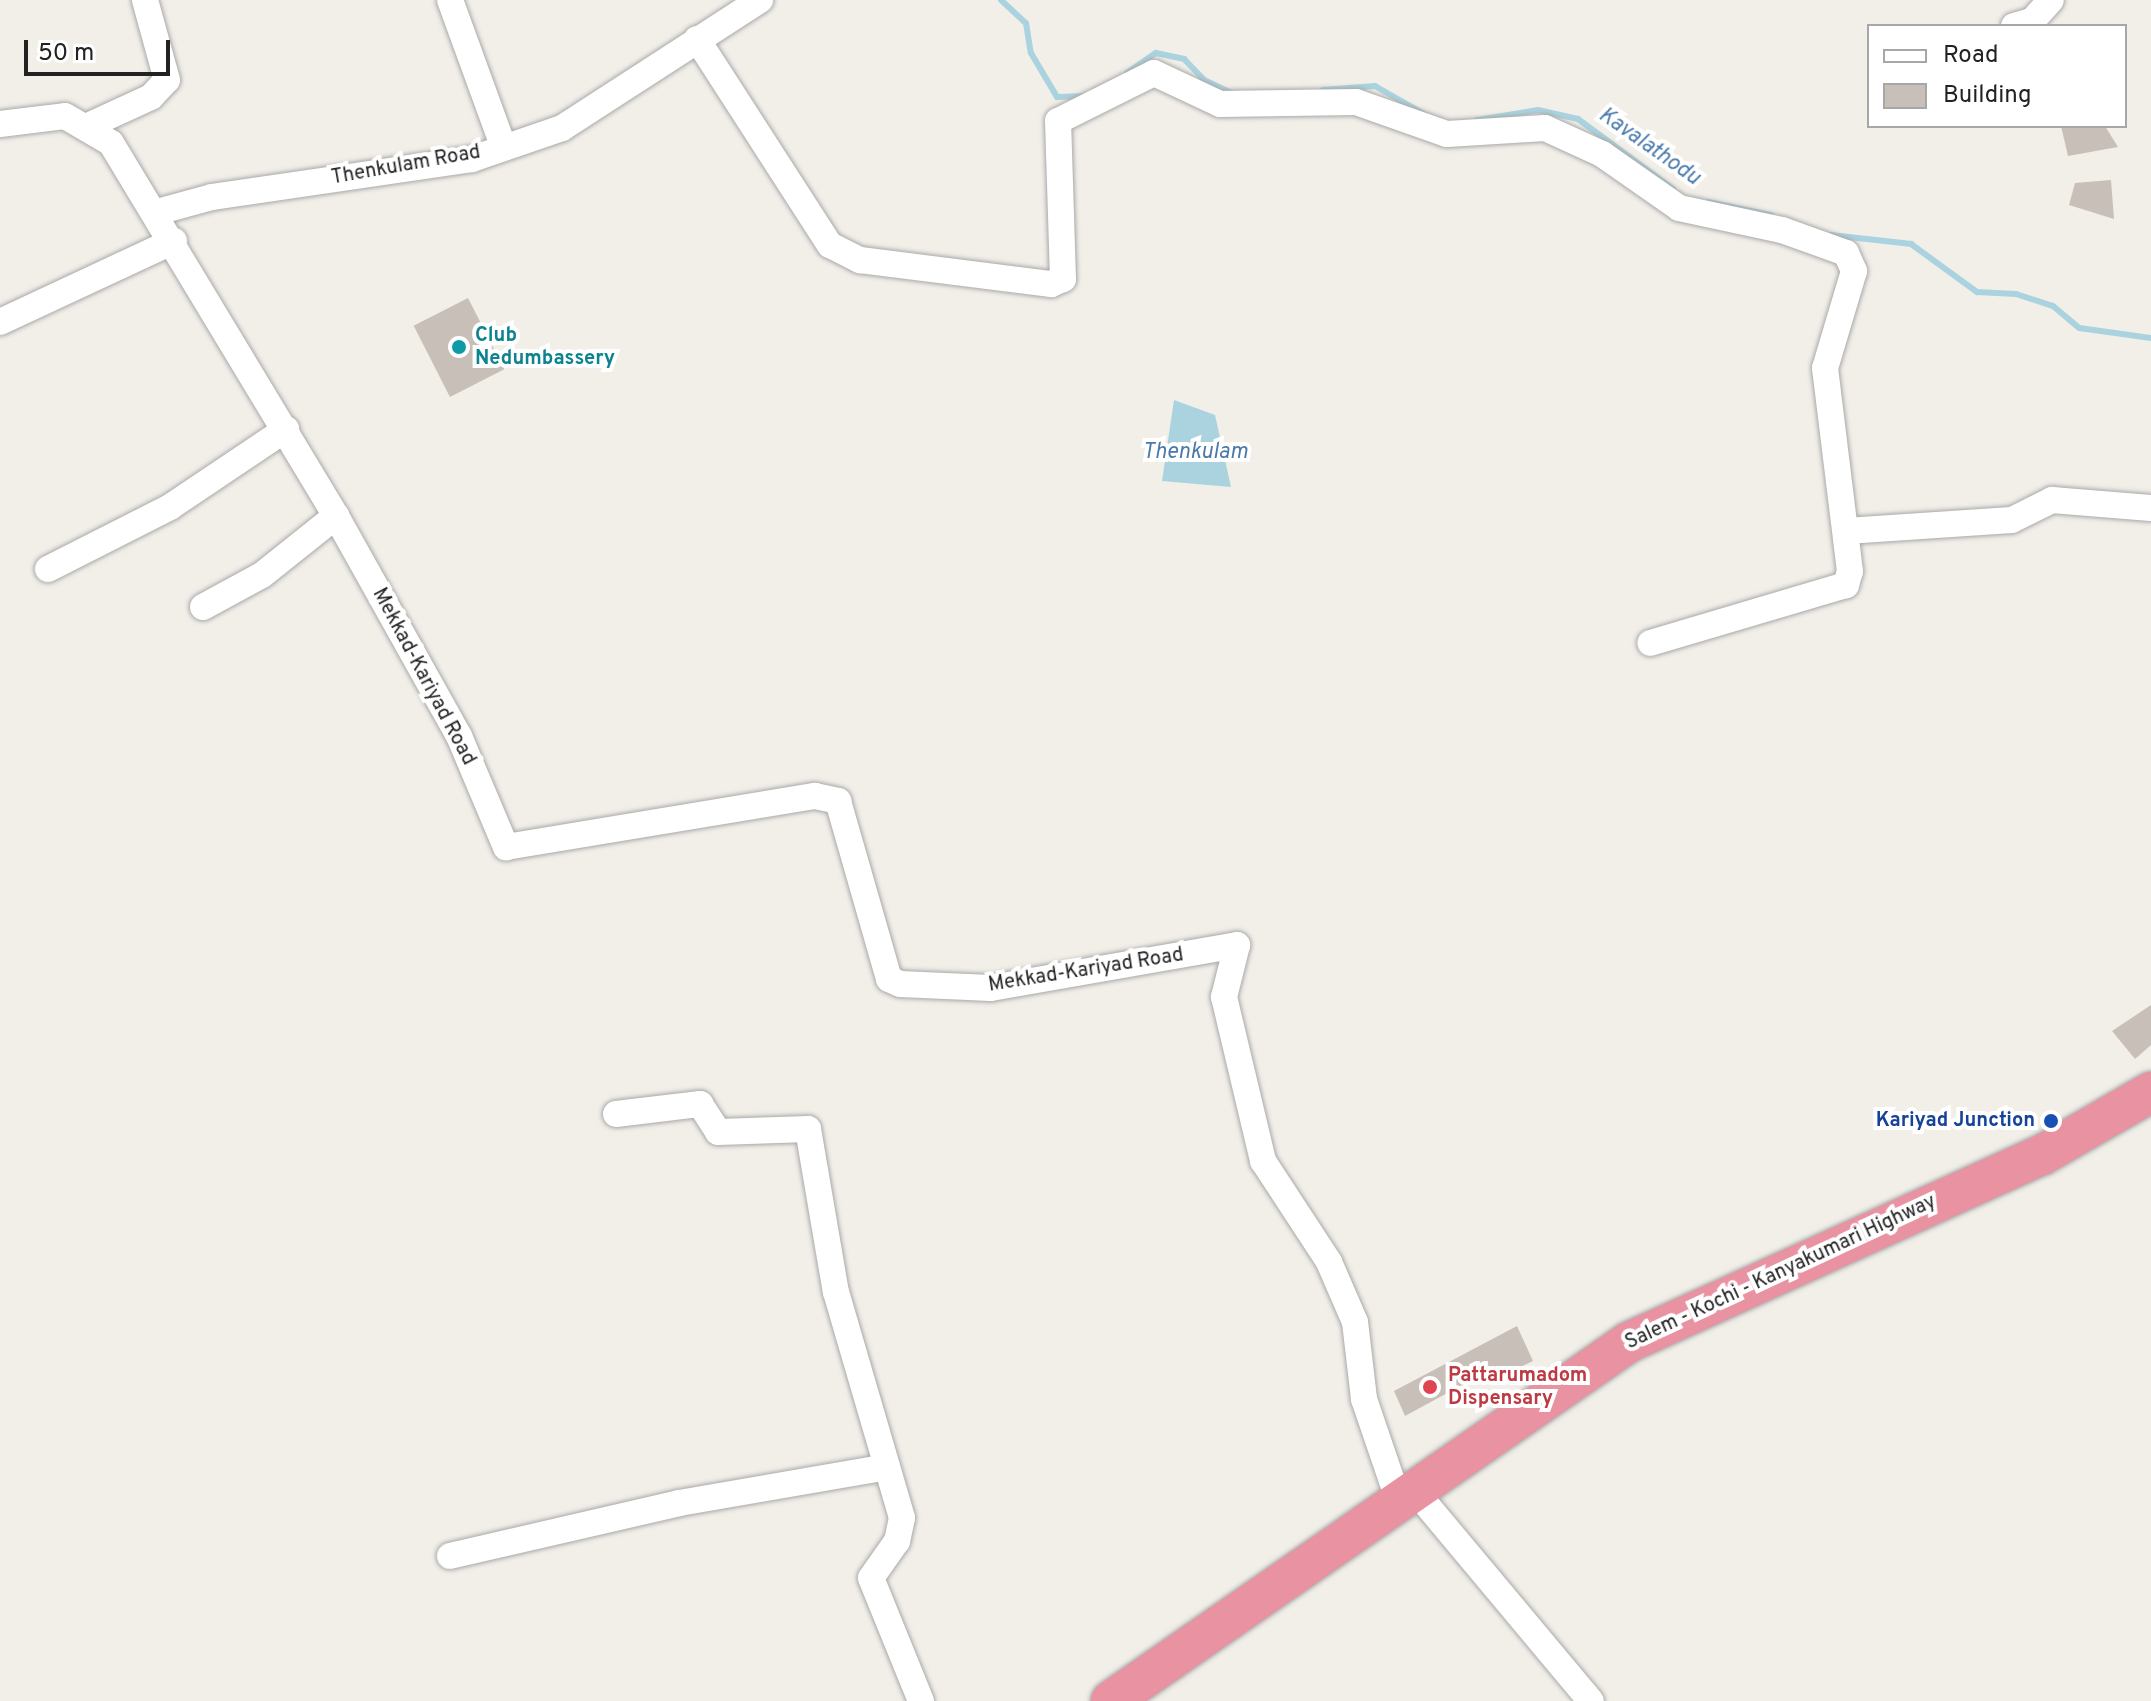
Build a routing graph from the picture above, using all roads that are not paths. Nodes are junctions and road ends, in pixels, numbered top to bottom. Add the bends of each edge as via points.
1 (145, 0) edge
2 (450, 0) edge
3 (760, 0) edge
4 (2051, 0) edge
5 (2021, 24) edge
6 (697, 39) junction
7 (0, 124) edge
8 (90, 125) junction
9 (503, 146) junction
10 (157, 212) junction
11 (174, 241) junction
12 (0, 322) edge
13 (286, 429) junction
14 (2151, 508) edge
15 (336, 516) junction
16 (1846, 531) junction
17 (48, 569) dead end
18 (203, 607) dead end
19 (1650, 643) dead end
20 (2151, 1092) edge
21 (616, 1114) dead end
22 (2151, 1125) edge
23 (887, 1467) junction
24 (1412, 1501) junction
25 (450, 1556) dead end
26 (921, 1701) edge
27 (1111, 1701) edge
28 (1153, 1701) edge
29 (1591, 1701) edge

1 - 8 street via 167,80 151,97
2 - 9 street
3 - 6 street, Thenkulam Road
4 - 5 street via 2032,21
6 - 9 street, Thenkulam Road via 562,128
6 - 16 street via 830,245 860,260 1051,284 1063,279 1058,121 1154,73 1220,104 1356,102 1447,134 1545,128 1602,154 1679,208 1782,230 1846,253 1854,271 1825,368 1825,395
7 - 8 street via 48,115
8 - 10 street via 111,143
9 - 10 street, Thenkulam Road via 472,159 212,197
10 - 11 street
11 - 12 street
11 - 13 street
13 - 15 street
13 - 17 street via 170,507
14 - 16 street via 2052,500 2012,520
15 - 18 street via 262,575
15 - 24 street, Mekkad-Kariyad Road via 459,736 506,847 815,796 838,801 889,979 900,984 991,988 1237,945 1224,997 1263,1161 1329,1262 1355,1322 1364,1399
16 - 19 street via 1846,585
20 - 24 highway, Salem - Kochi - Kanyakumari Highway via 2042,1155 1629,1342
21 - 23 street via 700,1104 718,1132 808,1129 836,1292
22 - 24 highway, Salem - Kochi - Kanyakumari Highway via 1661,1353
23 - 25 street via 679,1503
23 - 26 street via 902,1531 871,1578
24 - 27 highway, Salem - Kochi - Kanyakumari Highway
24 - 28 highway, Salem - Kochi - Kanyakumari Highway
24 - 29 street

